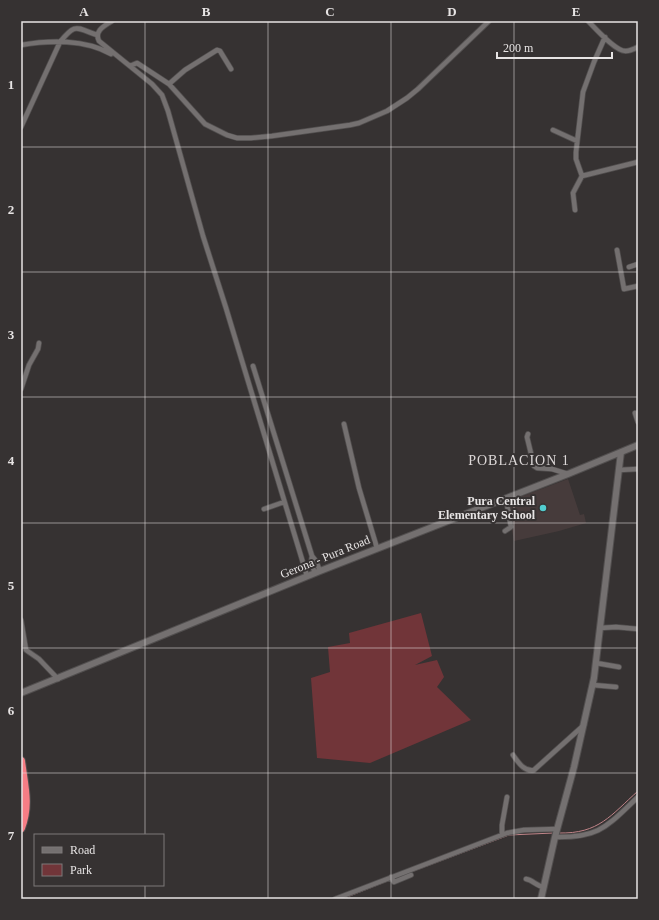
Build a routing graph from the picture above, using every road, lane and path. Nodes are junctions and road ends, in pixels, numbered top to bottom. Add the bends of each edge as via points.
1 (112, 21) edge
2 (489, 21) edge
3 (588, 21) edge
4 (97, 35) junction
5 (605, 37) junction
6 (60, 42) junction
7 (21, 45) edge
8 (638, 47) edge
9 (123, 60) junction
10 (130, 66) junction
11 (231, 69) dead end
12 (168, 84) junction
13 (24, 116) edge
14 (21, 127) edge
15 (553, 130) dead end
16 (577, 141) junction
17 (638, 162) edge
18 (582, 176) junction
19 (575, 210) dead end
20 (617, 250) dead end
21 (638, 264) edge
22 (629, 267) dead end
23 (638, 286) edge
24 (39, 343) dead end
25 (253, 366) dead end
26 (23, 377) edge
27 (21, 389) edge
28 (634, 413) dead end
29 (638, 422) edge
30 (344, 424) dead end
31 (528, 434) dead end
32 (638, 445) edge
33 (621, 452) junction
34 (638, 469) edge
35 (619, 470) junction
36 (568, 474) junction
37 (506, 499) junction
38 (284, 502) junction
39 (264, 509) dead end
40 (505, 531) dead end
41 (377, 548) junction
42 (317, 572) junction
43 (307, 576) junction
44 (21, 620) edge
45 (600, 628) junction
46 (638, 628) edge
47 (23, 650) edge
48 (596, 663) junction
49 (619, 667) dead end
50 (58, 679) junction
51 (593, 685) junction
52 (616, 687) dead end
53 (21, 693) edge
54 (584, 725) junction
55 (513, 755) dead end
56 (21, 762) edge
57 (507, 797) dead end
58 (638, 798) edge
59 (21, 828) edge
60 (557, 829) junction
61 (502, 835) junction
62 (555, 837) junction
63 (411, 875) dead end
64 (392, 879) junction
65 (526, 879) dead end
66 (544, 886) junction
67 (335, 899) edge
68 (541, 899) edge

1 - 4 street via 99,30
2 - 12 street via 407,98 386,111 350,125 272,136 237,138 205,124
3 - 5 street
4 - 6 street via 79,27 73,28
4 - 9 street via 99,41
5 - 8 street via 626,52
5 - 16 street via 583,92
6 - 7 street
6 - 9 street via 92,46
6 - 13 street
9 - 10 street
10 - 12 street via 137,63
10 - 38 street via 162,95 168,111
11 - 12 street via 217,50
13 - 14 street
15 - 16 street
16 - 18 street via 576,159
17 - 18 street
18 - 19 street via 573,193
20 - 23 street via 624,289
21 - 22 street
24 - 26 street
25 - 42 street via 312,556 316,561
26 - 27 street
28 - 29 street
30 - 41 street
31 - 36 street via 534,466
32 - 33 main road, Gerona - Pura Road
33 - 35 main road
33 - 36 main road, Gerona - Pura Road
34 - 35 street
35 - 45 main road
36 - 37 main road, Gerona - Pura Road
37 - 40 street via 511,527
37 - 41 main road, Gerona - Pura Road
38 - 39 street
38 - 43 street
41 - 42 main road, Gerona - Pura Road
42 - 43 main road, Gerona - Pura Road
43 - 50 main road, Gerona - Pura Road
44 - 47 street
45 - 46 street
45 - 48 main road
47 - 50 street via 39,660
48 - 49 street
48 - 51 main road
50 - 53 main road, Gerona - Pura Road
51 - 52 street
51 - 54 main road
54 - 55 street via 534,770 524,768
54 - 60 main road
56 - 59 highway via 27,807
57 - 61 street
58 - 62 street via 603,828 582,836
60 - 61 street via 524,830
60 - 62 main road
61 - 64 street
62 - 66 main road
63 - 64 street via 396,882
64 - 67 street
65 - 66 street
66 - 68 main road

